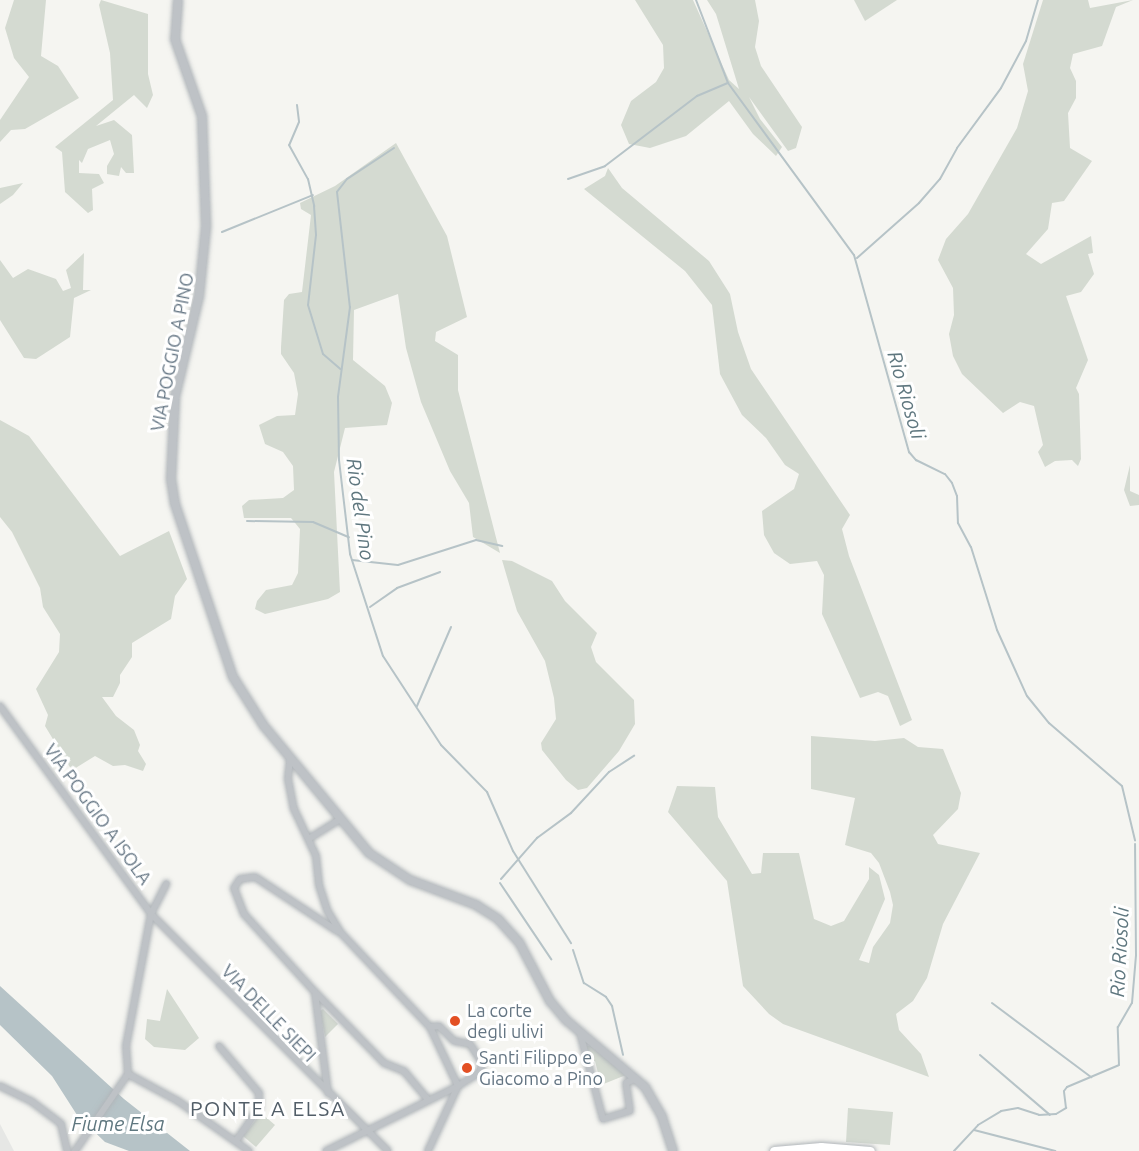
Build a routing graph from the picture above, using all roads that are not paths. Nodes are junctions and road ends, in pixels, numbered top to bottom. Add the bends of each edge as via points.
1 (178, 0) edge
2 (0, 706) edge
3 (291, 759) junction
4 (341, 819) junction
5 (310, 838) junction
6 (166, 884) dead end
7 (151, 914) junction
8 (341, 933) junction
9 (315, 992) junction
10 (430, 1027) junction
11 (580, 1033) junction
12 (219, 1046) dead end
13 (128, 1074) junction
14 (637, 1078) junction
15 (0, 1086) edge
16 (458, 1086) junction
17 (328, 1094) junction
18 (428, 1100) junction
19 (366, 1130) junction
20 (236, 1141) junction
21 (67, 1151) edge
22 (75, 1151) edge
23 (249, 1151) edge
24 (326, 1151) edge
25 (388, 1151) edge
26 (428, 1151) edge
27 (673, 1151) edge
28 (774, 1151) edge
29 (870, 1151) edge

1 - 3 street, VIA POGGIO A PINO via 175,39 202,116 206,227 200,296 175,397 171,479 175,504 233,677 245,700
2 - 7 street, VIA POGGIO A ISOLA
3 - 4 street, VIA POGGIO A PINO
3 - 5 street via 288,779 294,809
4 - 5 street
4 - 11 street, VIA POGGIO A PINO via 384,867 476,905 498,919 519,942 550,1000
5 - 8 street via 322,897
6 - 7 street, VIA POGGIO A ISOLA
7 - 13 street via 126,1046
7 - 17 street, VIA DELLE SIEPI
8 - 9 street via 255,877 240,879 234,888 244,914
8 - 10 street
9 - 17 street
9 - 18 street via 384,1063 404,1071
10 - 16 street
10 - 16 street via 439,1026 454,1041 470,1044 482,1063 480,1072
11 - 14 street, VIA POGGIO A PINO
11 - 14 street via 603,1119 630,1111 626,1083
12 - 20 street via 259,1093 259,1108
13 - 20 street via 178,1101
13 - 22 street
14 - 27 street, VIA POGGIO A PINO via 654,1100
15 - 21 street via 31,1101 61,1124
16 - 18 street
16 - 26 street
17 - 19 street, VIA DELLE SIEPI
18 - 19 street
19 - 24 street
19 - 25 street, VIA DELLE SIEPI
20 - 23 street
28 - 29 main road via 821,1147

